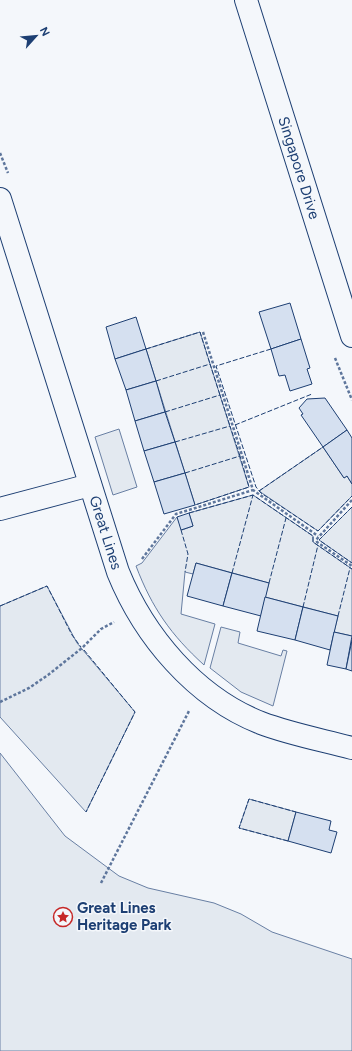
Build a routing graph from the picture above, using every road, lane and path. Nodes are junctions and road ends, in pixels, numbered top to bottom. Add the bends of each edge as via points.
1 (246, 0) edge
2 (0, 153) edge
3 (10, 177) dead end
4 (0, 199) edge
5 (203, 332) dead end
6 (352, 336) edge
7 (90, 485) junction
8 (253, 490) junction
9 (352, 500) edge
10 (0, 509) edge
11 (318, 536) junction
12 (139, 562) dead end
13 (352, 566) edge
14 (135, 611) junction
15 (202, 686) junction
16 (0, 702) edge
17 (352, 748) edge
18 (101, 883) dead end

1 - 6 street, Singapore Drive
2 - 3 path
4 - 7 street, Great Lines
5 - 8 path
7 - 10 street
7 - 14 street, Great Lines via 121,583
8 - 11 path
8 - 12 path via 176,514
9 - 11 path
11 - 13 path via 317,542
14 - 15 street, Great Lines via 161,646
14 - 16 path via 102,629 29,688
15 - 17 street, Great Lines via 236,711 261,723
15 - 18 path

